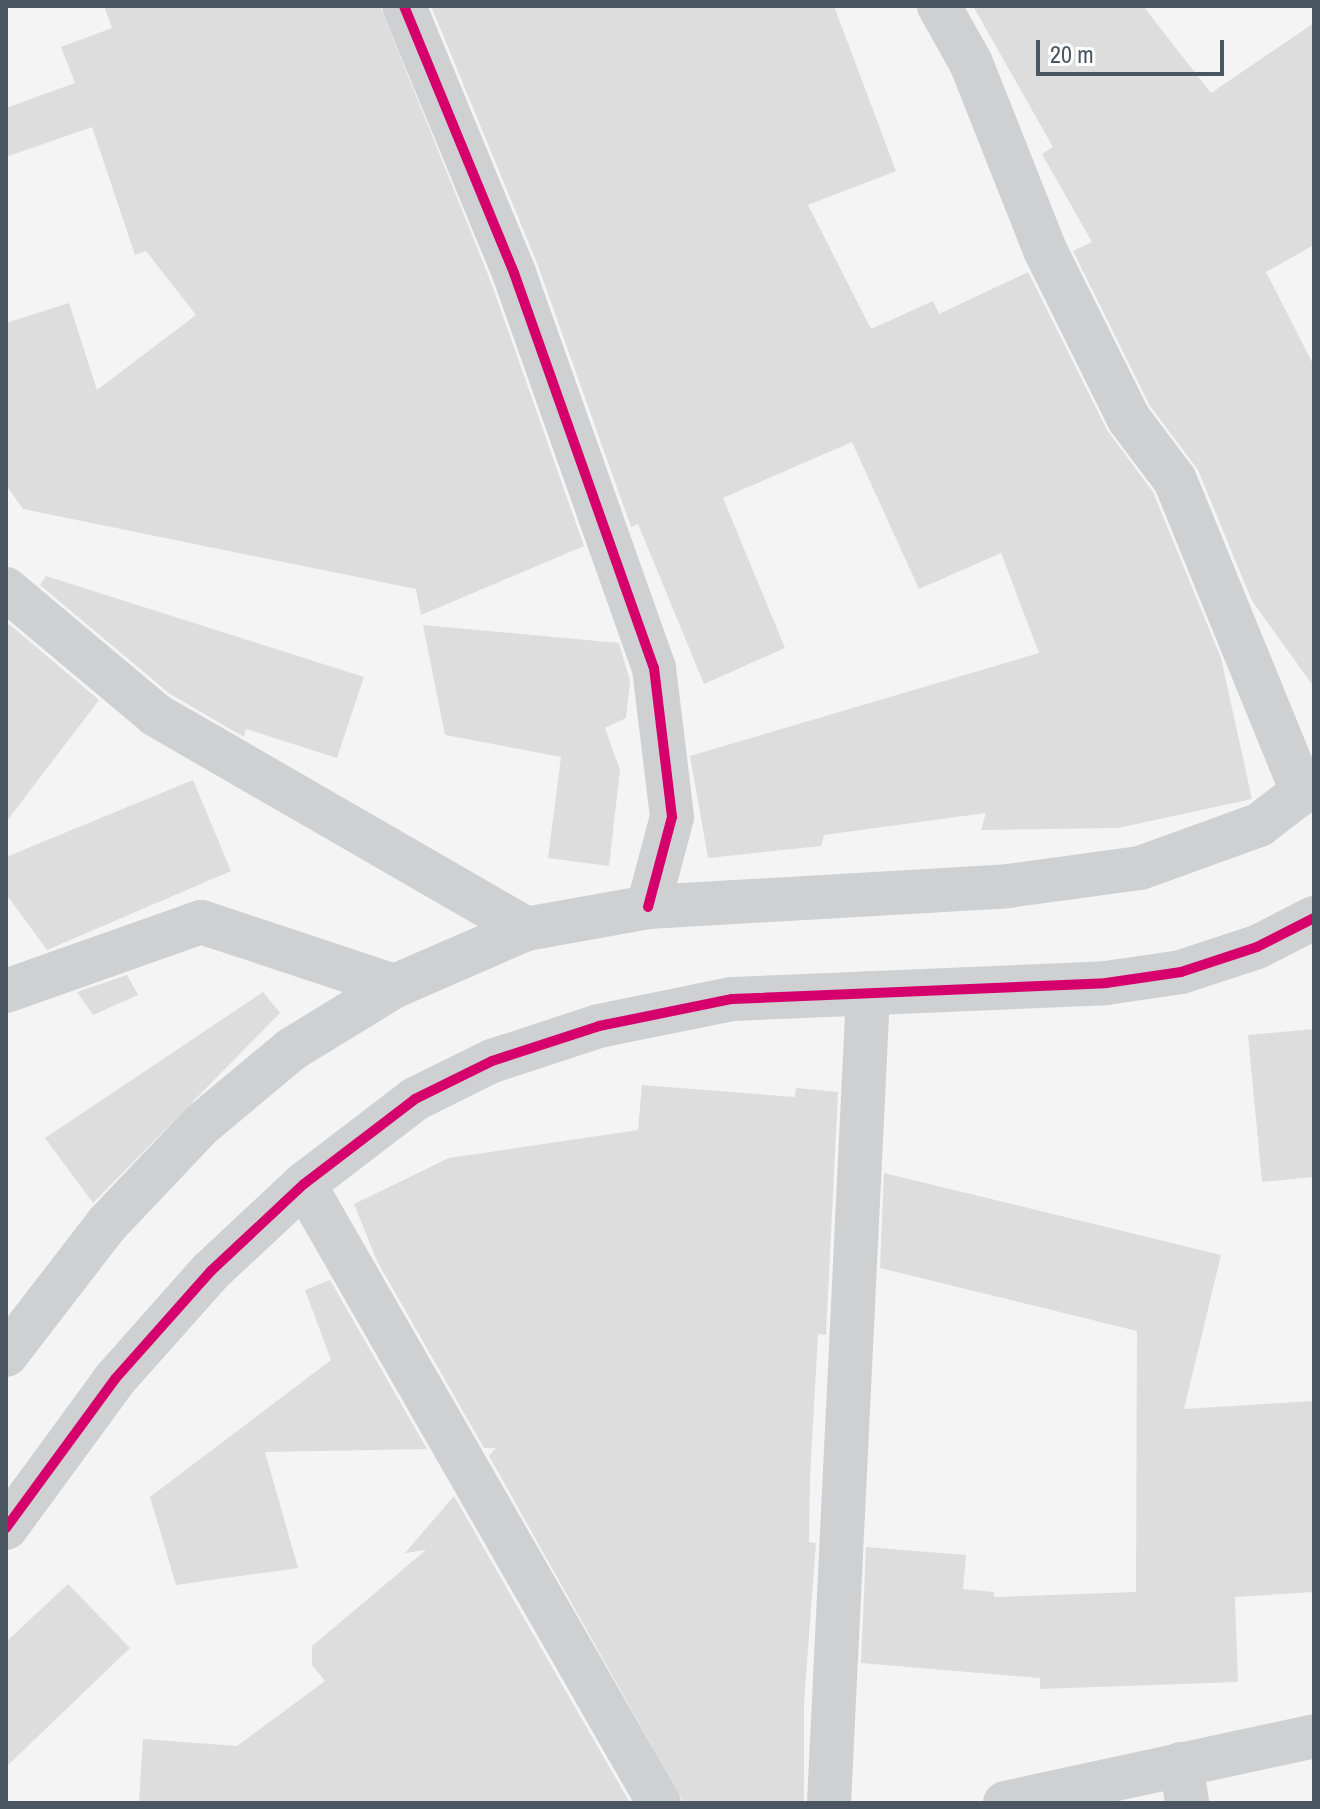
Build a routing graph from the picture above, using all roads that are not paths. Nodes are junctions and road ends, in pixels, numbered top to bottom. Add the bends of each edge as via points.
1 (404, 6) edge
2 (939, 6) edge
3 (6, 589) edge
4 (1309, 788) edge
5 (648, 907) junction
6 (1314, 918) edge
7 (526, 929) junction
8 (395, 986) junction
9 (6, 991) edge
10 (868, 993) junction
11 (304, 1184) junction
12 (10, 1341) edge
13 (6, 1528) edge
14 (1314, 1736) edge
15 (1184, 1784) edge
16 (659, 1803) edge
17 (829, 1803) edge
18 (1005, 1803) edge

1 - 5 street via 514,273 654,668 672,817
2 - 4 street via 971,63 1045,250 1129,419 1175,480
3 - 7 street via 156,715
4 - 5 street via 1259,825 1140,868 1008,886
5 - 7 street
6 - 10 street via 1257,947 1181,972 1106,983
7 - 8 street
8 - 9 street via 201,922
8 - 12 street via 292,1049 202,1124 106,1225
10 - 11 street via 732,999 599,1026 492,1061 415,1099
10 - 17 street
11 - 13 street via 211,1271 115,1379
11 - 16 street
14 - 15 street
15 - 18 street

